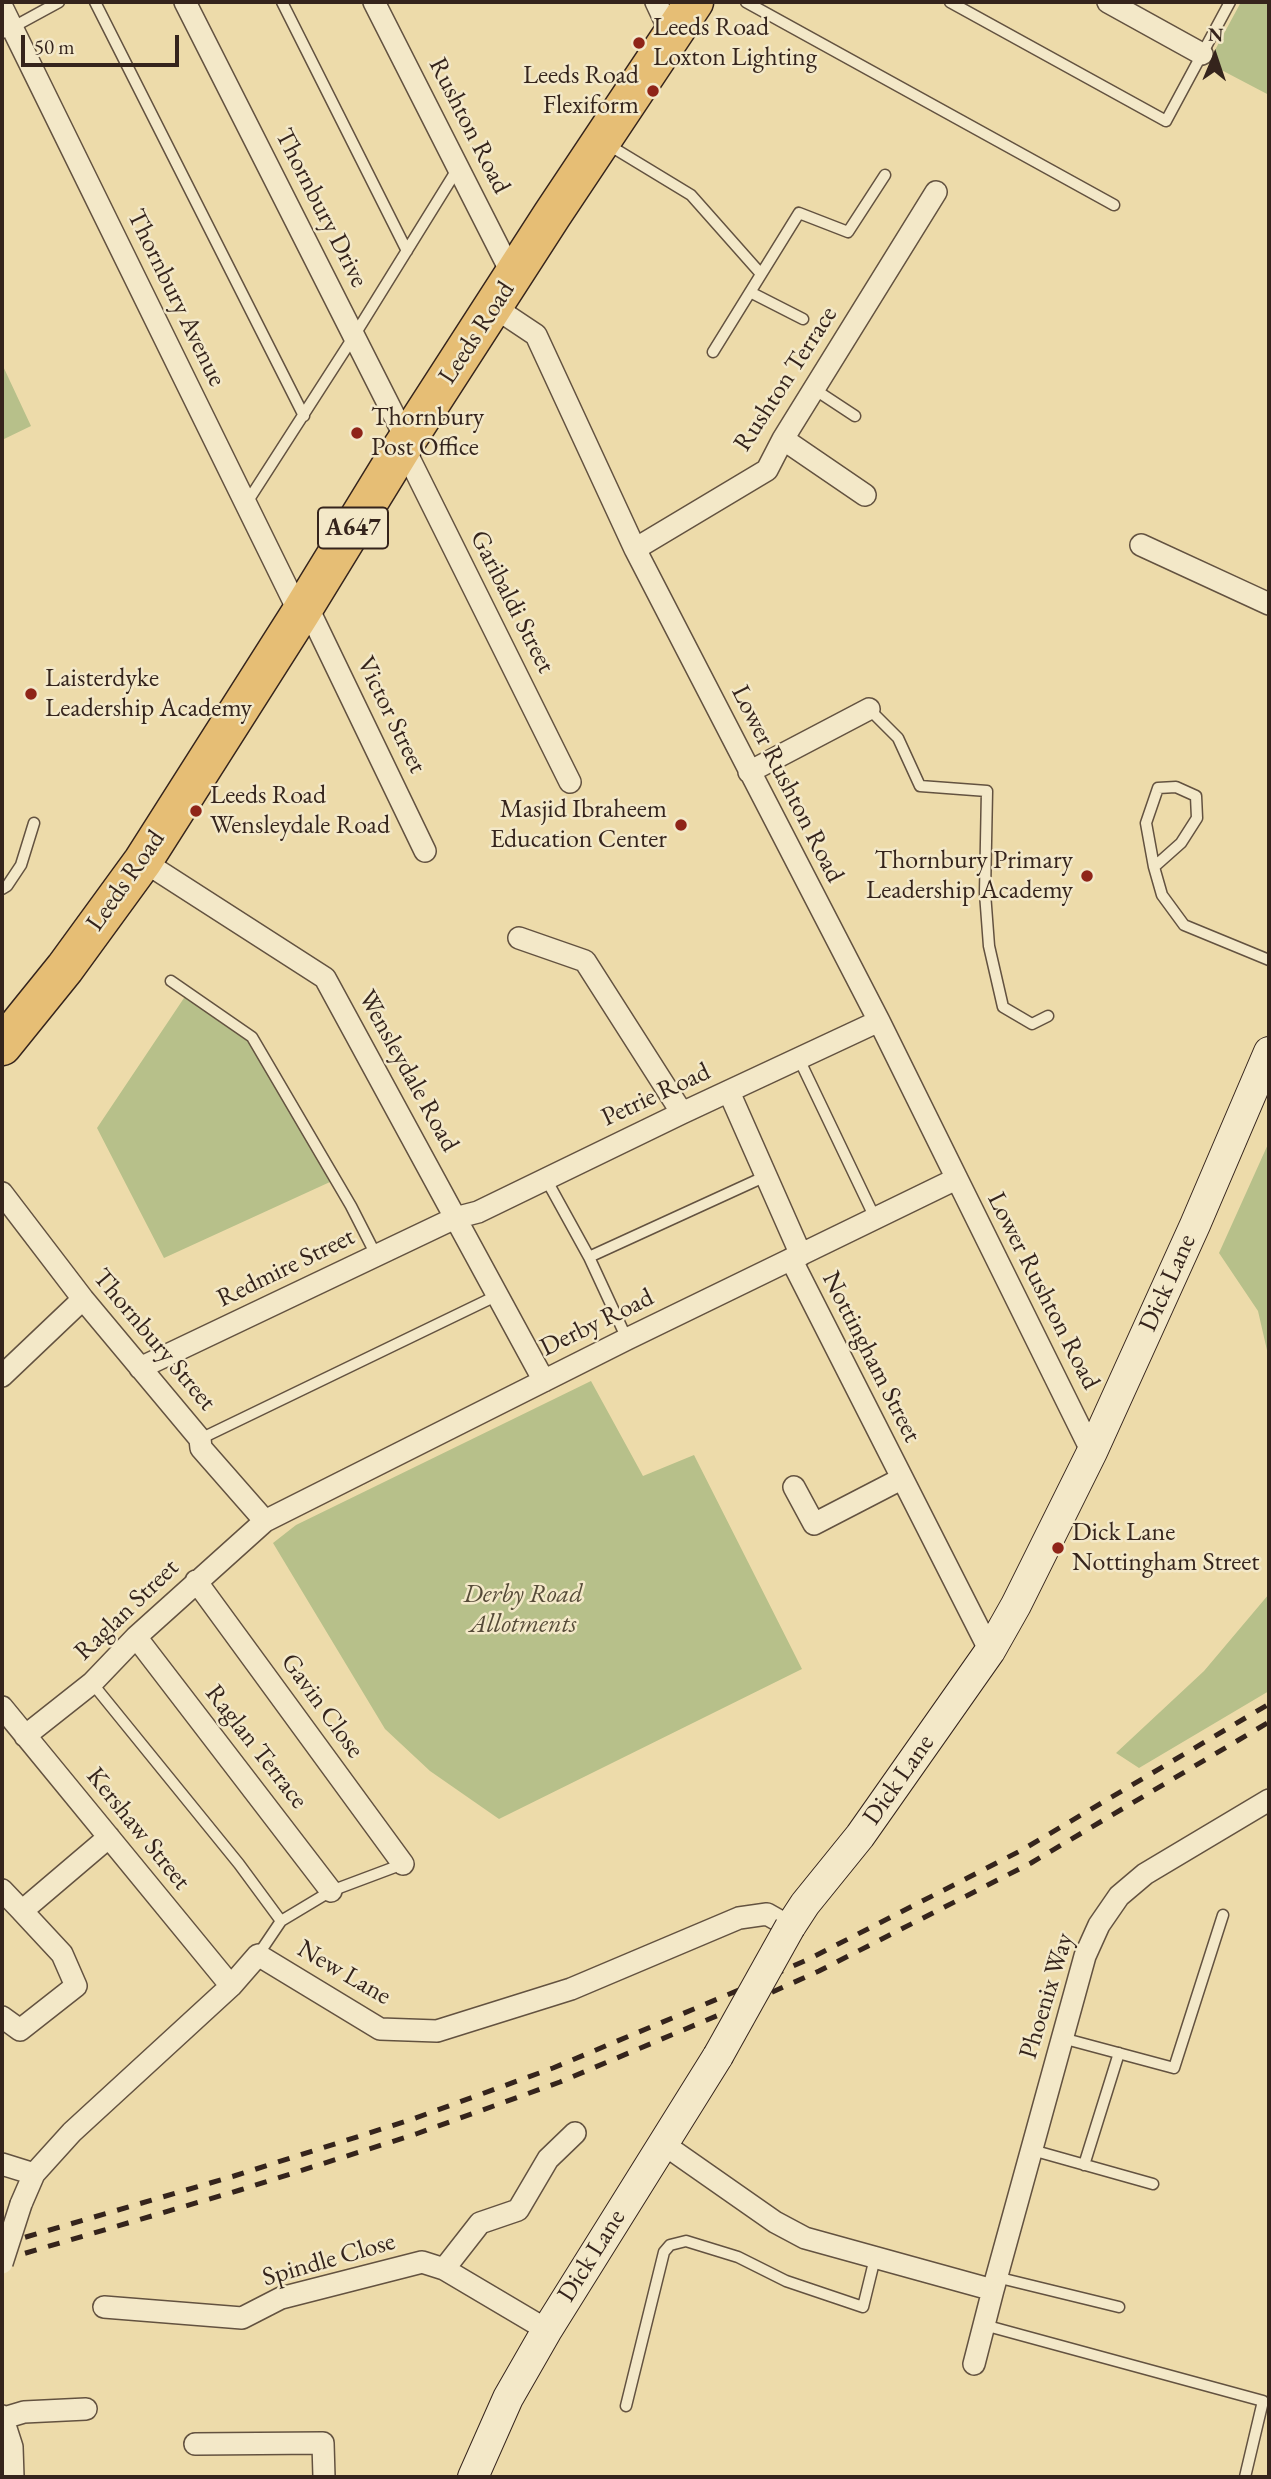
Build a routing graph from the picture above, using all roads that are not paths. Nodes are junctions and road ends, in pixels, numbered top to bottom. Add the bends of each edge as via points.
1 (59, 2) edge
2 (95, 2) edge
3 (185, 2) edge
4 (282, 2) edge
5 (374, 2) edge
6 (656, 2) edge
7 (694, 2) edge
8 (746, 2) edge
9 (950, 2) edge
10 (1108, 2) edge
11 (1230, 2) edge
12 (2, 7) edge
13 (7, 30) edge
14 (672, 36) junction
15 (1202, 54) junction
16 (602, 141) junction
17 (458, 168) junction
18 (885, 175) dead end
19 (936, 192) dead end
20 (1114, 205) dead end
21 (407, 251) junction
22 (761, 274) junction
23 (503, 291) junction
24 (750, 292) junction
25 (803, 319) dead end
26 (354, 336) junction
27 (713, 352) dead end
28 (814, 389) junction
29 (303, 415) junction
30 (855, 416) dead end
31 (783, 439) junction
32 (405, 443) junction
33 (865, 495) dead end
34 (246, 504) junction
35 (1141, 545) dead end
36 (635, 549) junction
37 (1269, 604) edge
38 (303, 609) junction
39 (869, 709) joint
40 (749, 772) junction
41 (570, 782) dead end
42 (34, 823) dead end
43 (425, 850) dead end
44 (143, 861) junction
45 (1154, 867) junction
46 (2, 889) edge
47 (519, 938) dead end
48 (1269, 960) edge
49 (171, 981) dead end
50 (1048, 1016) dead end
51 (879, 1021) junction
52 (2, 1046) edge
53 (1269, 1052) edge
54 (799, 1059) junction
55 (729, 1092) junction
56 (682, 1113) junction
57 (766, 1177) junction
58 (546, 1179) junction
59 (956, 1179) junction
60 (2, 1193) edge
61 (455, 1217) junction
62 (875, 1218) junction
63 (376, 1255) junction
64 (589, 1257) junction
65 (796, 1257) junction
66 (498, 1295) junction
67 (83, 1300) junction
68 (627, 1339) junction
69 (140, 1368) junction
70 (2, 1376) edge
71 (544, 1381) junction
72 (200, 1439) junction
73 (1092, 1452) junction
74 (901, 1479) junction
75 (794, 1487) dead end
76 (265, 1521) junction
77 (196, 1581) junction
78 (136, 1637) junction
79 (990, 1651) junction
80 (92, 1683) junction
81 (2, 1707) edge
82 (25, 1736) junction
83 (1269, 1800) edge
84 (109, 1837) junction
85 (403, 1864) joint
86 (2, 1890) edge
87 (331, 1891) junction
88 (22, 1912) junction
89 (1223, 1915) dead end
90 (281, 1921) junction
91 (790, 1927) junction
92 (258, 1955) junction
93 (231, 1986) junction
94 (2, 2017) edge
95 (1062, 2038) junction
96 (1119, 2053) junction
97 (575, 2133) dead end
98 (662, 2143) junction
99 (1032, 2150) junction
100 (2, 2164) edge
101 (1084, 2165) junction
102 (34, 2174) junction
103 (1153, 2184) dead end
104 (875, 2258) junction
105 (2, 2263) edge
106 (444, 2269) junction
107 (994, 2283) junction
108 (104, 2306) dead end
109 (1119, 2307) dead end
110 (984, 2325) junction
111 (547, 2330) junction
112 (974, 2364) dead end
113 (626, 2406) dead end
114 (86, 2409) dead end
115 (3, 2417) edge
116 (195, 2444) dead end
117 (13, 2477) edge
118 (324, 2477) edge
119 (473, 2477) edge
120 (1245, 2477) edge

1 - 13 lane
2 - 29 lane
3 - 26 street, Thornbury Drive
4 - 21 lane
5 - 17 street, Rushton Road
6 - 14 street
7 - 14 highway, Leeds Road / A647
8 - 20 lane
9 - 15 lane via 1166,121
10 - 15 street
11 - 15 lane
12 - 13 street, Thornbury Avenue
13 - 34 street, Thornbury Avenue
14 - 16 highway, Leeds Road / A647
16 - 22 lane via 691,195
16 - 23 highway, Leeds Road / A647
17 - 21 lane
17 - 23 street, Rushton Road
18 - 22 lane via 848,232 799,213
19 - 28 street, Rushton Terrace
21 - 26 lane
22 - 24 lane
23 - 32 highway, Leeds Road / A647
23 - 36 street, Lower Rushton Road via 536,335
24 - 25 lane
24 - 27 lane
26 - 29 lane
26 - 32 street, Thornbury Drive
28 - 30 lane
28 - 31 street, Rushton Terrace
29 - 34 lane
31 - 33 street
31 - 36 street, Rushton Terrace via 767,470
32 - 38 highway, Leeds Road / A647
32 - 41 street, Garibaldi Street
34 - 38 street, Thornbury Avenue
35 - 37 street
36 - 40 street, Lower Rushton Road
38 - 43 street, Victor Street
38 - 44 highway, Leeds Road / A647
39 - 40 street
39 - 50 lane via 898,738 920,786 987,791 985,893 989,946 1003,1007 1032,1024
40 - 51 street, Lower Rushton Road
42 - 46 lane via 21,865
44 - 52 highway, Leeds Road / A647
44 - 61 street, Wensleydale Road via 325,978
45 - 45 lane via 1146,823 1158,788 1176,787 1196,796 1197,818 1181,843
45 - 48 lane via 1162,895 1184,925
47 - 56 street via 585,961
49 - 63 lane via 252,1037
51 - 54 street, Petrie Road
51 - 59 street, Lower Rushton Road
53 - 73 street, Dick Lane
54 - 55 street, Petrie Road
54 - 62 lane
55 - 56 street, Petrie Road
55 - 57 street
56 - 58 street, Petrie Road
57 - 64 lane
57 - 65 street
58 - 61 street, Petrie Road via 478,1212
58 - 64 lane
59 - 62 street, Derby Road
59 - 73 street, Lower Rushton Road
60 - 67 street, Thornbury Street
61 - 63 street, Redmire Street
61 - 66 street, Wensleydale Road
62 - 65 street, Derby Road
63 - 69 street, Redmire Street
64 - 68 lane
65 - 68 street, Derby Road
65 - 74 street, Nottingham Street
66 - 71 street, Wensleydale Road
66 - 72 lane
67 - 69 street, Thornbury Street
67 - 70 street
68 - 71 street, Derby Road
69 - 72 street, Thornbury Street
71 - 76 street, Derby Road
72 - 76 street, Thornbury Street via 201,1448
73 - 79 street, Dick Lane
74 - 75 street, Nottingham Street via 814,1524
74 - 79 street, Nottingham Street
76 - 77 street, Raglan Street
77 - 78 street, Raglan Street
77 - 85 street, Gavin Close
78 - 80 street, Raglan Street
78 - 87 street, Raglan Terrace
79 - 91 street, Dick Lane
80 - 82 street, Raglan Street
80 - 90 lane
81 - 82 street, Kershaw Street
82 - 84 street, Kershaw Street
83 - 95 street, Phoenix Way via 1145,1874 1119,1896 1091,1940
84 - 88 street
84 - 93 street, Kershaw Street
85 - 87 lane
86 - 88 street
87 - 90 lane
88 - 94 street via 62,1954 76,1986 20,2030
89 - 96 lane via 1174,2068
90 - 92 lane
91 - 92 street, New Lane via 768,1914 739,1918 571,1989 437,2031 380,2029
91 - 98 street, Dick Lane, bridge via 718,2056
92 - 93 street, New Lane
93 - 102 street, New Lane via 72,2132
95 - 96 lane
95 - 99 street, Phoenix Way
96 - 101 lane
97 - 106 street via 548,2159 518,2210 480,2222
98 - 104 street via 789,2231
98 - 111 street, Dick Lane
99 - 101 lane
99 - 107 street, Phoenix Way
100 - 102 street
101 - 103 lane
102 - 105 street, New Lane, bridge
104 - 107 street
104 - 113 lane via 863,2307 786,2281 738,2257 686,2241 670,2245 664,2252
106 - 108 street, Spindle Close via 422,2262 281,2298 242,2318
106 - 111 street, Spindle Close
107 - 109 lane
107 - 110 street, Phoenix Way
110 - 112 street, Phoenix Way
110 - 120 lane via 1263,2401
111 - 119 street, Dick Lane via 508,2398
114 - 115 street
115 - 117 street via 12,2447
116 - 118 street via 323,2443

